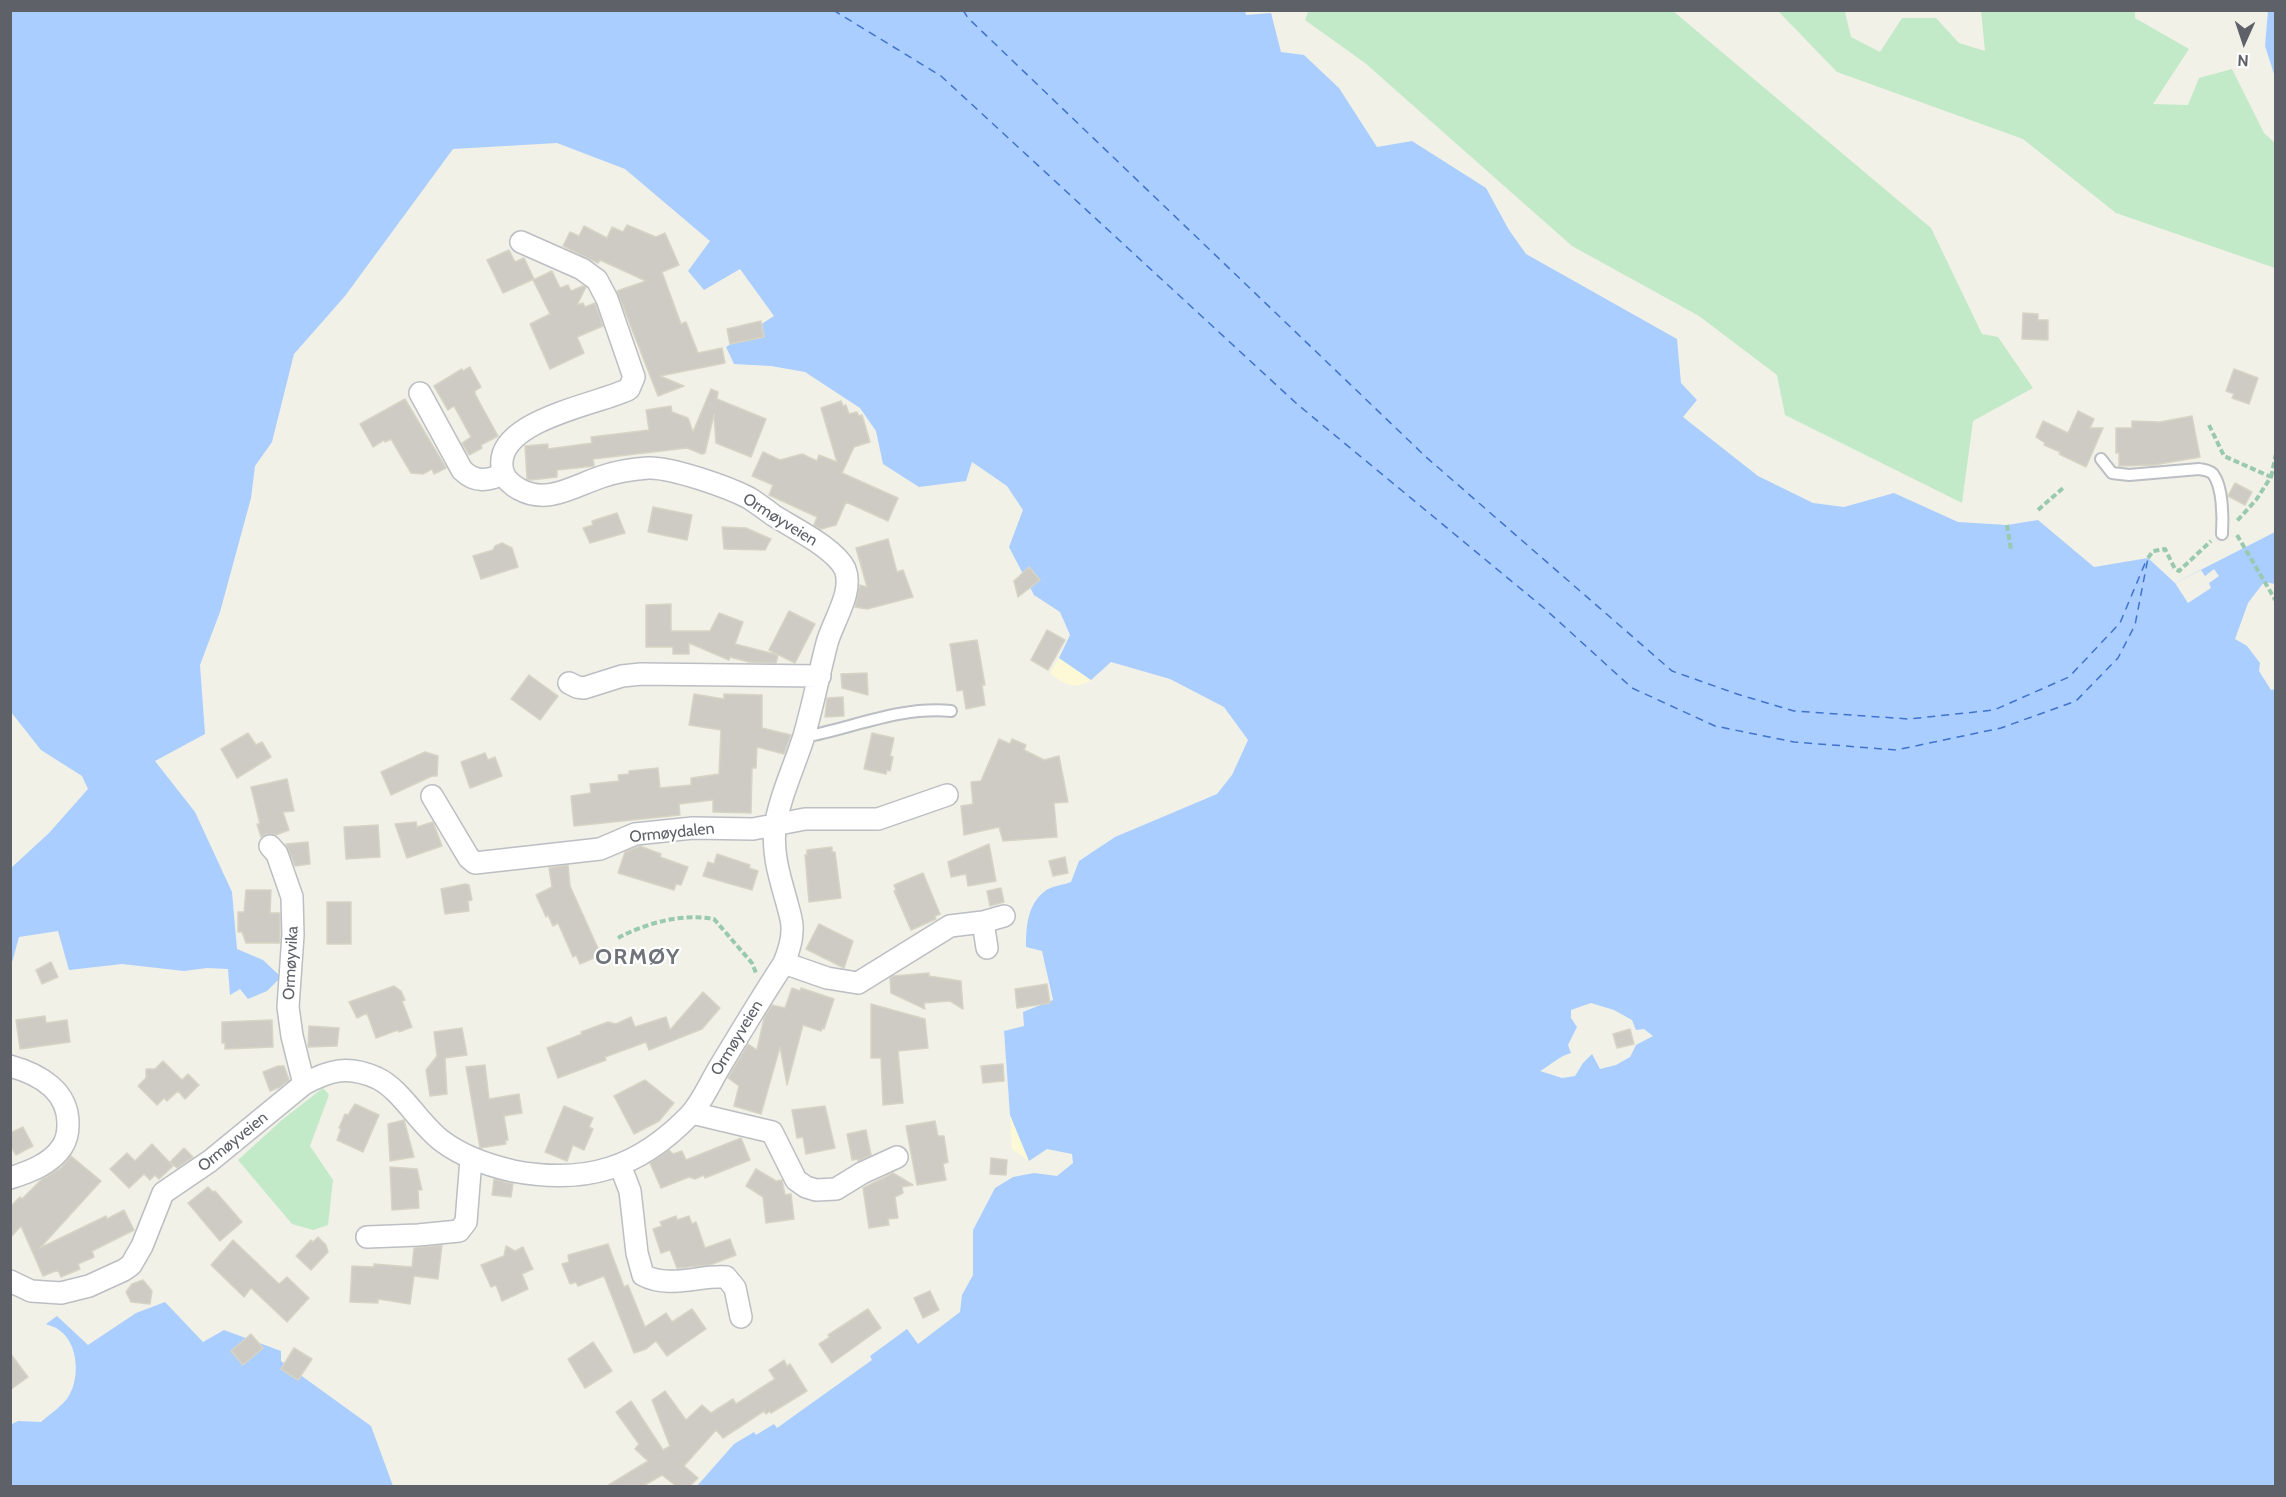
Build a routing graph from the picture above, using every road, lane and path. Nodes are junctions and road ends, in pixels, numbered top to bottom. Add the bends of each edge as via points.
1 (521, 242) dead end
2 (420, 393) dead end
3 (2276, 454) edge
4 (2101, 459) dead end
5 (503, 474) junction
6 (2271, 477) dead end
7 (2063, 488) dead end
8 (2038, 510) dead end
9 (2007, 525) dead end
10 (2222, 534) dead end
11 (2240, 542) dead end
12 (2011, 550) dead end
13 (2276, 601) edge
14 (820, 676) junction
15 (569, 683) dead end
16 (951, 711) dead end
17 (803, 737) junction
18 (947, 795) dead end
19 (432, 796) dead end
20 (775, 825) junction
21 (270, 846) dead end
22 (1004, 916) dead end
23 (983, 922) junction
24 (618, 938) dead end
25 (987, 948) dead end
26 (784, 963) junction
27 (770, 984) junction
28 (10, 1066) edge
29 (304, 1084) junction
30 (692, 1113) junction
31 (897, 1157) dead end
32 (471, 1159) junction
33 (620, 1165) junction
34 (10, 1178) edge
35 (367, 1237) dead end
36 (10, 1281) edge
37 (741, 1317) dead end

1 - 5 street via 582,269 597,280 634,377 626,391 564,412 517,434 507,445
2 - 5 street via 469,477 489,479
3 - 6 path
4 - 10 lane via 2112,473 2129,475 2209,471 2214,475 2220,497
5 - 14 street, Ormøyveien via 519,489 544,496 602,476 658,468 747,497 829,551 845,570 846,589 827,641
7 - 8 path
9 - 12 path
11 - 13 path
14 - 15 street via 641,675 584,687
14 - 17 street, Ormøyveien
16 - 17 lane via 931,709 887,715
17 - 20 street, Ormøyveien
18 - 20 street, Ormøydalen via 878,819 805,819
19 - 20 street, Ormøydalen via 475,863 600,849 635,834
20 - 26 street, Ormøyveien via 773,845 793,928
21 - 29 street, Ormøyvika via 277,854 292,897 288,1006
22 - 23 street
23 - 25 street
23 - 26 street via 950,926 858,983 827,978
24 - 27 path via 668,920 714,919 752,963 759,979
26 - 27 street, Ormøyveien
27 - 30 street, Ormøyveien
28 - 34 street via 43,1080 57,1092 67,1108 68,1124 62,1148 37,1169
29 - 32 street, Ormøyveien via 319,1075 341,1070 380,1080 435,1136
29 - 36 street, Ormøyveien via 210,1161 163,1193 142,1246 124,1270 62,1293 31,1291
30 - 31 street via 772,1131 796,1180 816,1190 836,1189
30 - 33 street, Ormøyveien via 663,1139
32 - 33 street, Ormøyveien via 523,1173 560,1177
32 - 35 street via 466,1222 459,1231
33 - 37 street via 630,1191 643,1275 676,1281 726,1277 735,1288

